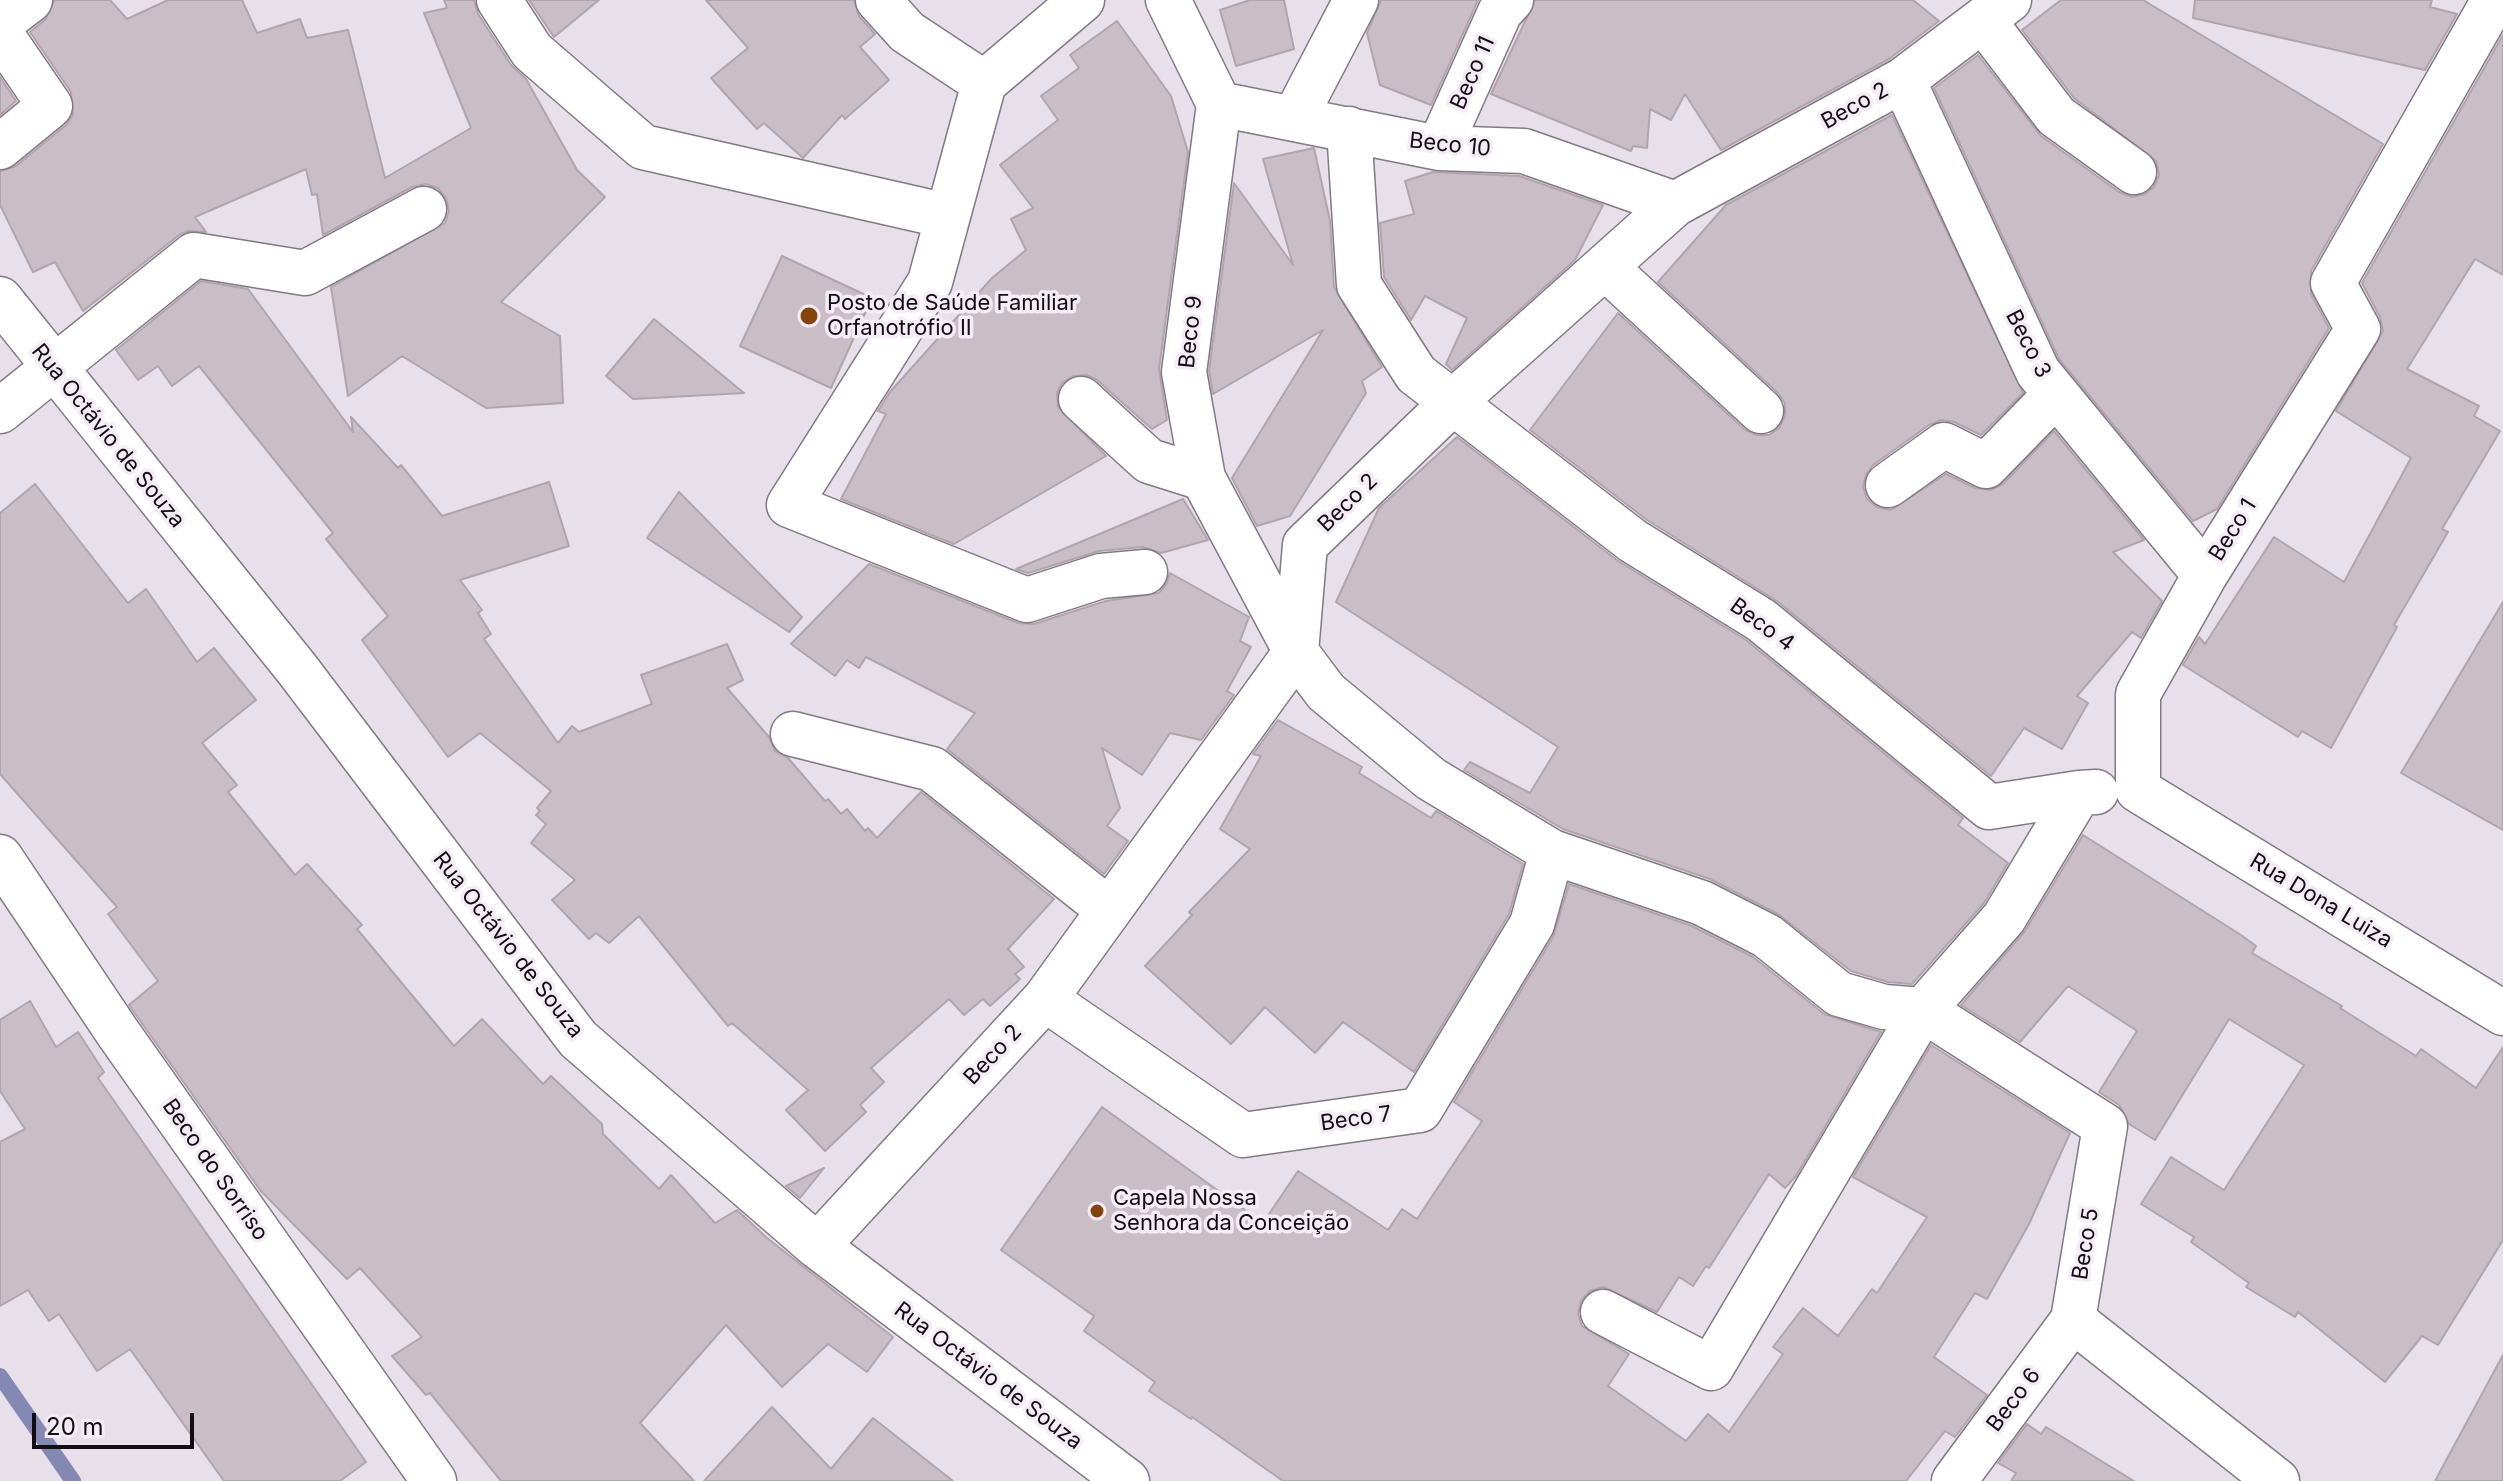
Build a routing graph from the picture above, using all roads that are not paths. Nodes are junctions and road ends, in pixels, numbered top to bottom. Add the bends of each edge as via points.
1 (30, 0) edge
2 (499, 0) edge
3 (878, 0) edge
4 (1082, 0) edge
5 (1168, 0) edge
6 (1356, 0) edge
7 (1511, 0) edge
8 (2494, 0) edge
9 (1996, 10) edge
10 (0, 23) edge
11 (0, 33) edge
12 (1903, 80) junction
13 (984, 83) junction
14 (1219, 104) junction
15 (1294, 119) junction
16 (1349, 129) junction
17 (0, 147) edge
18 (1439, 148) junction
19 (2134, 172) dead end
20 (1675, 204) junction
21 (424, 209) dead end
22 (947, 216) junction
23 (1605, 267) junction
24 (0, 299) edge
25 (53, 369) junction
26 (2056, 394) junction
27 (1081, 399) dead end
28 (1452, 403) junction
29 (0, 411) edge
30 (1761, 411) dead end
31 (1203, 478) junction
32 (1888, 485) dead end
33 (1145, 572) dead end
34 (2205, 575) junction
35 (1296, 652) junction
36 (793, 734) dead end
37 (2138, 790) junction
38 (2079, 793) junction
39 (1552, 852) junction
40 (0, 857) edge
41 (1109, 910) junction
42 (1045, 999) junction
43 (1923, 1010) junction
44 (2503, 1013) edge
45 (817, 1246) junction
46 (1603, 1312) dead end
47 (2073, 1320) junction
48 (434, 1481) edge
49 (1127, 1481) edge
50 (1954, 1481) edge
51 (2277, 1481) edge

1 - 10 street
2 - 22 street via 532,51 643,147
3 - 13 street via 907,32
4 - 13 street
5 - 14 street
6 - 15 street
7 - 18 street, Beco 11 via 1500,12
8 - 34 street, Beco 1 via 2333,283 2358,329
9 - 12 street, Beco 2
9 - 19 street via 2056,116
11 - 17 street via 50,106
12 - 20 street, Beco 2
12 - 26 street, Beco 3 via 2038,372
13 - 22 street
14 - 15 street, Beco 10
14 - 31 street, Beco 9 via 1184,372
15 - 16 street, Beco 10
16 - 18 street, Beco 10
16 - 28 street, Beco 4 via 1359,285 1416,374
18 - 20 street, Beco 10 via 1524,151
20 - 23 street, Beco 2
21 - 25 street via 305,273 194,255
22 - 33 street via 930,282 789,505 1027,600 1101,576
23 - 28 street, Beco 2
23 - 30 street
24 - 25 street, Rua Octávio de Souza
25 - 29 street
25 - 45 street, Rua Octávio de Souza via 297,669 578,1039
26 - 32 street via 1986,466 1944,445
26 - 34 street, Beco 3
27 - 31 street via 1149,461
28 - 35 street, Beco 2 via 1305,545
28 - 38 street, Beco 4 via 1633,541 1761,620 1989,807
31 - 35 street, Beco 9
34 - 37 street, Beco 1 via 2138,694
35 - 39 street via 1326,692 1431,779
35 - 41 street, Beco 2
36 - 41 street via 932,769
37 - 38 street
37 - 44 street, Rua Dona Luiza
38 - 43 street via 2004,918
39 - 42 street, Beco 7 via 1532,924 1420,1110 1243,1135
39 - 43 street via 1715,910 1767,936 1839,994 1884,1007
40 - 48 street, Beco do Sorriso
41 - 42 street, Beco 2
42 - 45 street, Beco 2
43 - 46 street via 1711,1368
43 - 47 street, Beco 5 via 2105,1126
45 - 49 street, Rua Octávio de Souza
47 - 50 street, Beco 6
47 - 51 street

